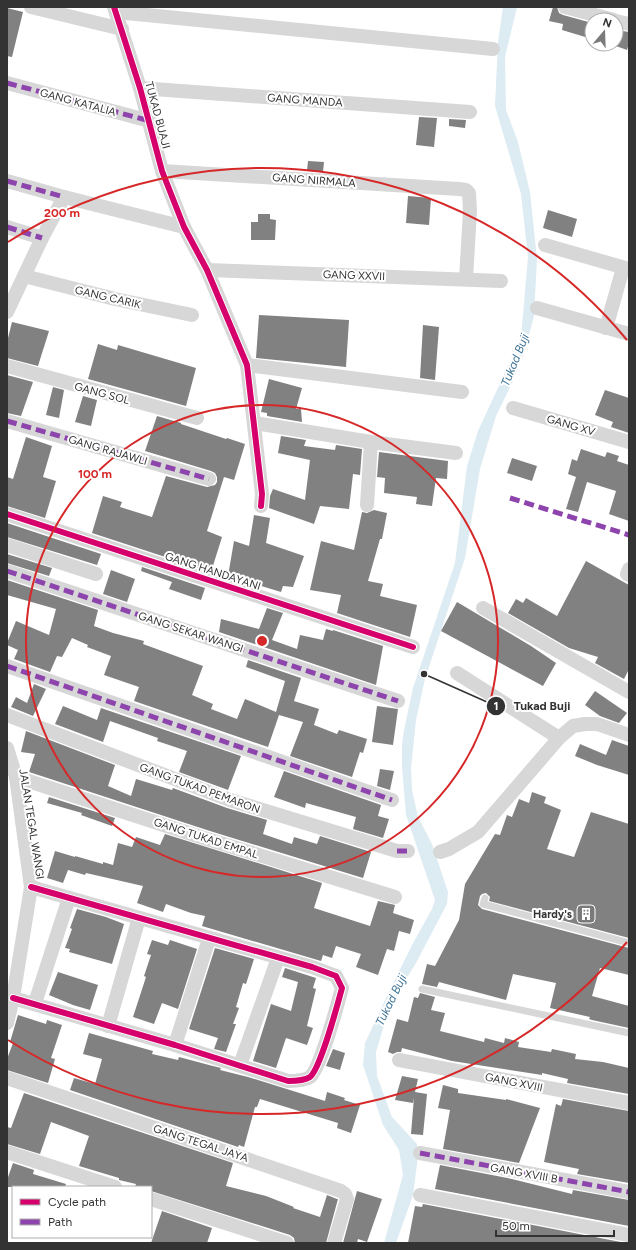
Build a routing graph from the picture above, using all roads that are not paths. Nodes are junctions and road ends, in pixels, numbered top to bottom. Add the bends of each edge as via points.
1 (31, 7) edge
2 (565, 7) edge
3 (115, 10) edge
4 (584, 12) edge
5 (122, 29) junction
6 (493, 49) dead end
7 (7, 84) edge
8 (140, 88) junction
9 (470, 112) dead end
10 (150, 121) junction
11 (162, 171) junction
12 (7, 181) edge
13 (64, 197) junction
14 (7, 227) edge
15 (184, 227) junction
16 (42, 238) junction
17 (545, 245) dead end
18 (626, 268) edge
19 (207, 270) junction
20 (24, 276) junction
21 (466, 279) junction
22 (501, 281) dead end
23 (9, 305) edge
24 (537, 308) dead end
25 (192, 315) dead end
26 (606, 328) junction
27 (629, 334) edge
28 (247, 365) junction
29 (7, 366) edge
30 (462, 392) dead end
31 (513, 408) dead end
32 (197, 418) dead end
33 (7, 421) edge
34 (254, 422) junction
35 (371, 442) junction
36 (629, 442) edge
37 (456, 453) dead end
38 (209, 479) dead end
39 (367, 505) dead end
40 (261, 506) dead end
41 (7, 514) edge
42 (7, 545) edge
43 (629, 569) edge
44 (7, 571) edge
45 (96, 574) dead end
46 (629, 575) edge
47 (483, 608) dead end
48 (413, 647) dead end
49 (7, 666) edge
50 (457, 673) dead end
51 (629, 692) edge
52 (398, 701) dead end
53 (7, 715) edge
54 (629, 735) edge
55 (559, 738) junction
56 (8, 753) edge
57 (16, 777) junction
58 (392, 800) dead end
59 (403, 851) dead end
60 (440, 852) dead end
61 (31, 887) junction
62 (395, 897) dead end
63 (69, 898) junction
64 (485, 898) dead end
65 (139, 918) junction
66 (209, 939) junction
67 (629, 943) edge
68 (278, 958) junction
69 (422, 989) dead end
70 (13, 998) junction
71 (35, 1004) junction
72 (7, 1023) edge
73 (108, 1026) junction
74 (629, 1033) edge
75 (175, 1045) junction
76 (399, 1060) dead end
77 (240, 1065) junction
78 (7, 1078) edge
79 (629, 1103) edge
80 (7, 1152) edge
81 (420, 1153) dead end
82 (112, 1186) edge
83 (629, 1192) edge
84 (420, 1195) dead end
85 (152, 1199) edge
86 (629, 1235) edge
87 (287, 1243) edge
88 (334, 1243) edge

1 - 5 street
2 - 4 street
3 - 5 street, TUKAD BUAJI
3 - 6 street
5 - 8 street, TUKAD BUAJI
7 - 10 street, GANG KATALIA
8 - 9 street, GANG MANDA
8 - 10 street, TUKAD BUAJI
10 - 11 street, TUKAD BUAJI
11 - 15 street, TUKAD BUAJI
11 - 21 street, GANG NIRMALA via 466,190 470,193
12 - 13 street
13 - 15 street
13 - 16 street
14 - 16 street
15 - 19 street, TUKAD BUAJI
16 - 20 street
17 - 18 street
18 - 26 street
19 - 21 street, GANG XXVII
19 - 28 street, TUKAD BUAJI
20 - 23 street
20 - 25 street, GANG CARIK via 114,299
21 - 22 street, GANG XXVII
24 - 26 street
26 - 27 street
28 - 30 street
28 - 34 street, TUKAD BUAJI
29 - 32 street, GANG SOL
31 - 36 street, GANG XV
33 - 38 street, GANG RAJAWLI
34 - 35 street
34 - 40 street, TUKAD BUAJI
35 - 37 street
35 - 39 street
41 - 48 street, GANG HANDAYANI
42 - 45 street
43 - 46 street
44 - 52 street, GANG SEKAR WANGI
47 - 51 street
49 - 58 street
50 - 55 street
53 - 59 street, GANG TUKAD PEMARON via 230,800
54 - 55 street via 597,724 585,724 573,726
55 - 60 street via 478,832
56 - 57 street, JALAN TEGAL WANGI
57 - 61 street, JALAN TEGAL WANGI
57 - 62 street, GANG TUKAD EMPAL
61 - 63 street
61 - 70 street, JALAN TEGAL WANGI
63 - 65 street
63 - 71 street
64 - 67 lane via 483,904
65 - 66 street
65 - 73 street
66 - 68 street
66 - 75 street
68 - 77 street
68 - 77 street via 326,972 336,976 340,982 342,988 325,1044 309,1078 288,1081
69 - 74 lane
70 - 71 street
70 - 72 street, JALAN TEGAL WANGI
71 - 73 street
73 - 75 street
75 - 77 street
76 - 79 street, GANG XVIII
78 - 88 street, GANG TEGAL JAYA via 341,1191 347,1199
80 - 82 street
81 - 83 street, GANG XVIII B
84 - 86 street
85 - 87 street

